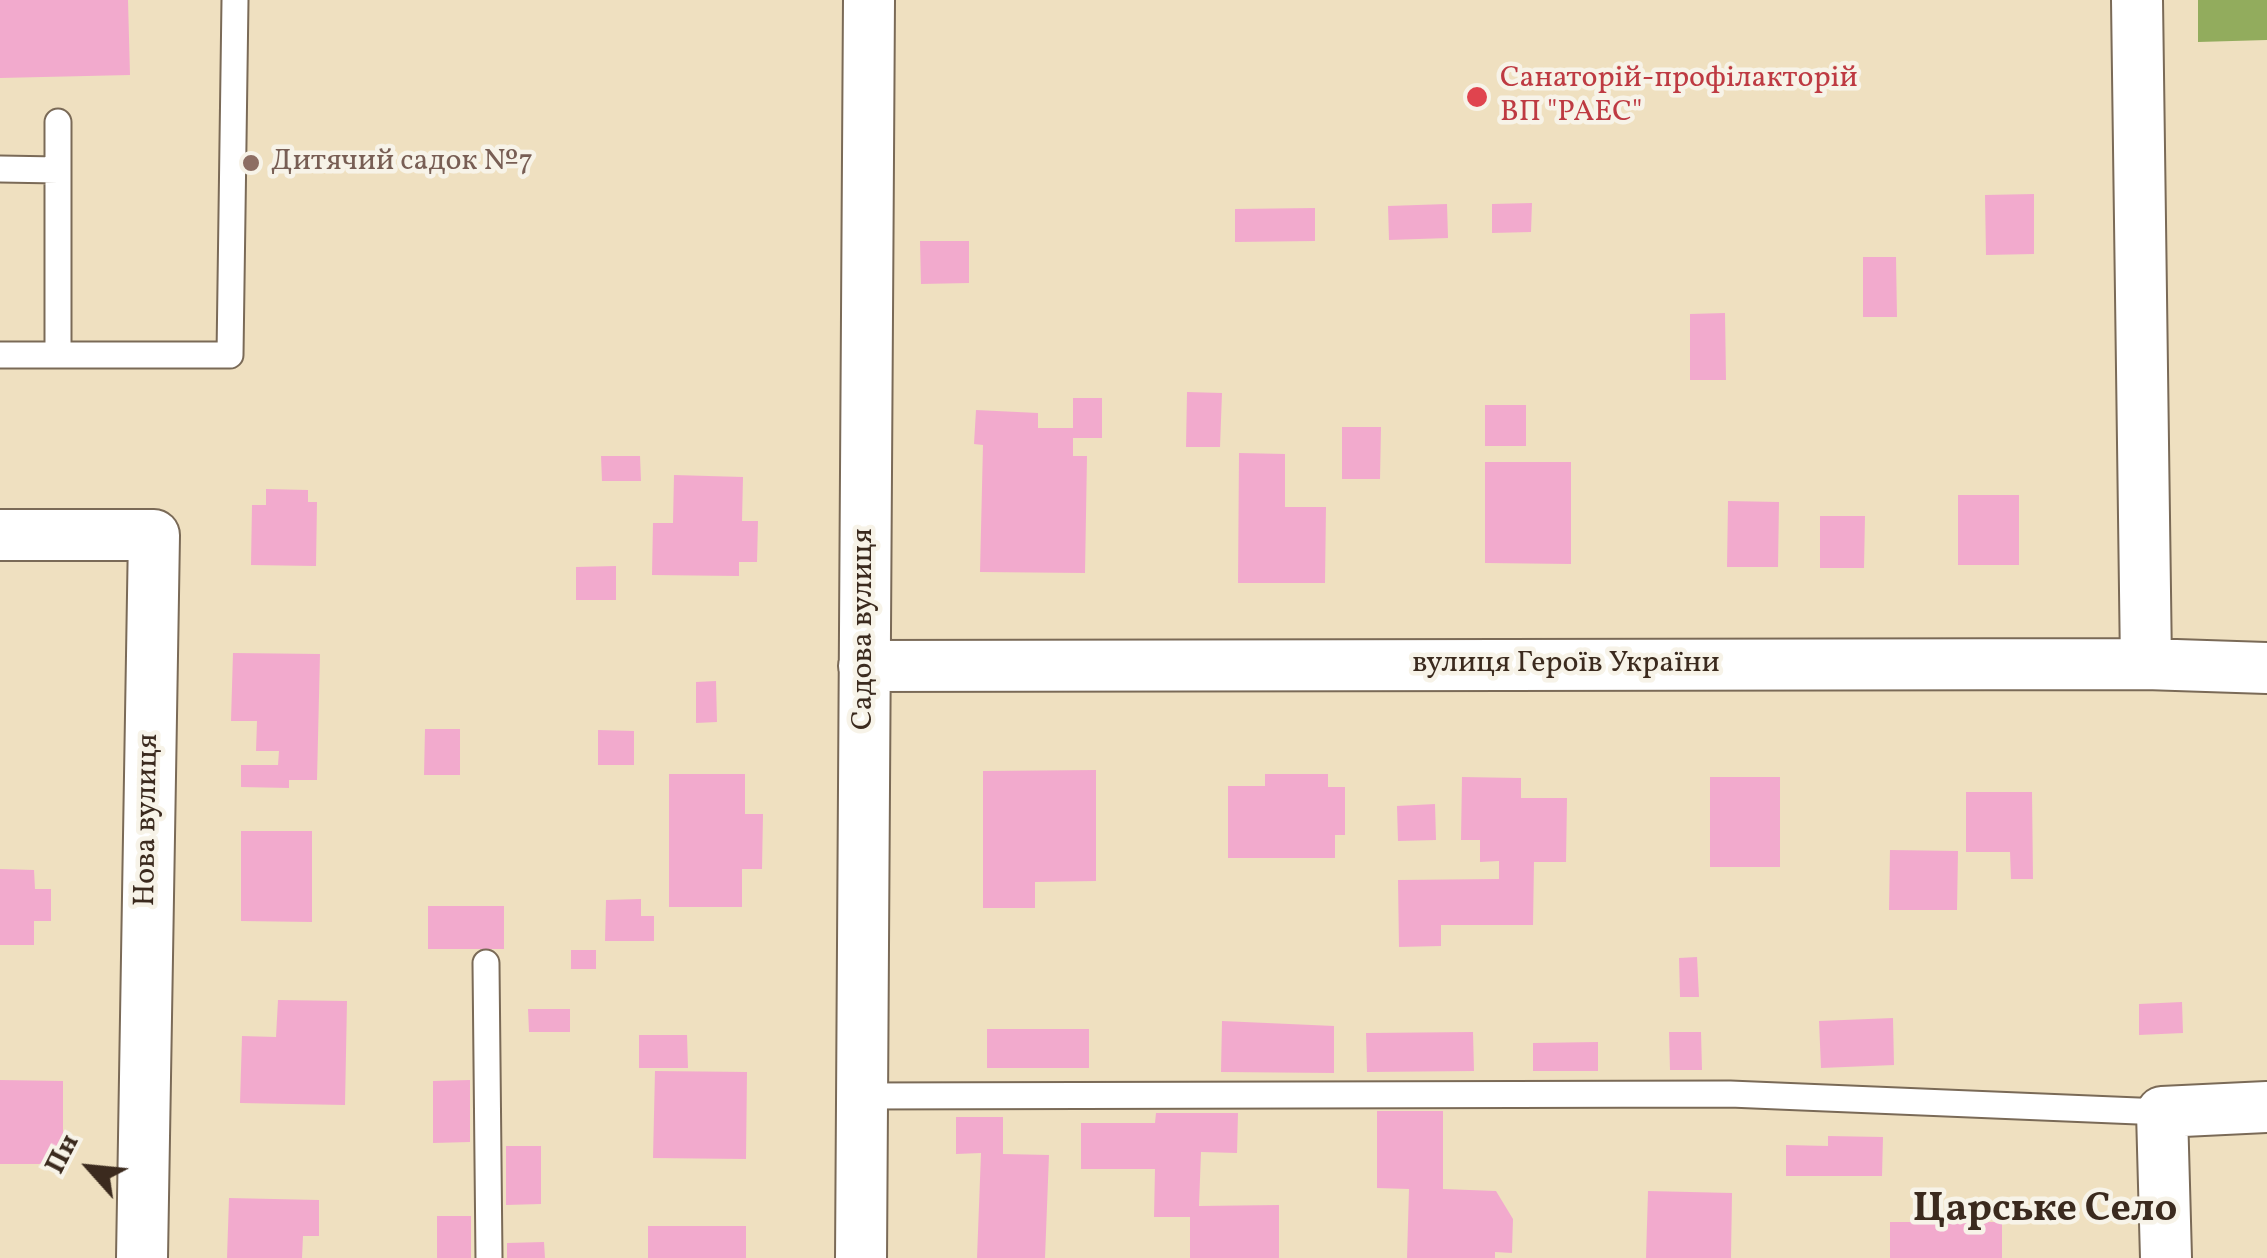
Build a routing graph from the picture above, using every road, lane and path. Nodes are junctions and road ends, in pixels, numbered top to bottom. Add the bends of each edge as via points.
1 (235, 0) edge
2 (869, 0) edge
3 (2136, 0) edge
4 (58, 122) dead end
5 (0, 170) edge
6 (58, 170) junction
7 (0, 355) edge
8 (58, 355) junction
9 (0, 535) edge
10 (2146, 664) junction
11 (864, 666) junction
12 (2267, 668) edge
13 (486, 963) dead end
14 (863, 1096) junction
15 (2267, 1107) edge
16 (2162, 1112) junction
17 (142, 1258) edge
18 (490, 1258) edge
19 (861, 1258) edge
20 (2166, 1258) edge

1 - 8 lane via 230,355
2 - 11 street, Садова вулиця
3 - 10 street
4 - 6 lane
5 - 6 lane
6 - 8 lane
7 - 8 lane
9 - 17 street, Нова вулиця via 154,535
10 - 11 street, вулиця Героїв України
10 - 12 street, вулиця Героїв України
11 - 14 street, Садова вулиця
13 - 18 lane
14 - 16 lane via 1730,1094
14 - 19 street, Садова вулиця
15 - 16 street
16 - 20 street

